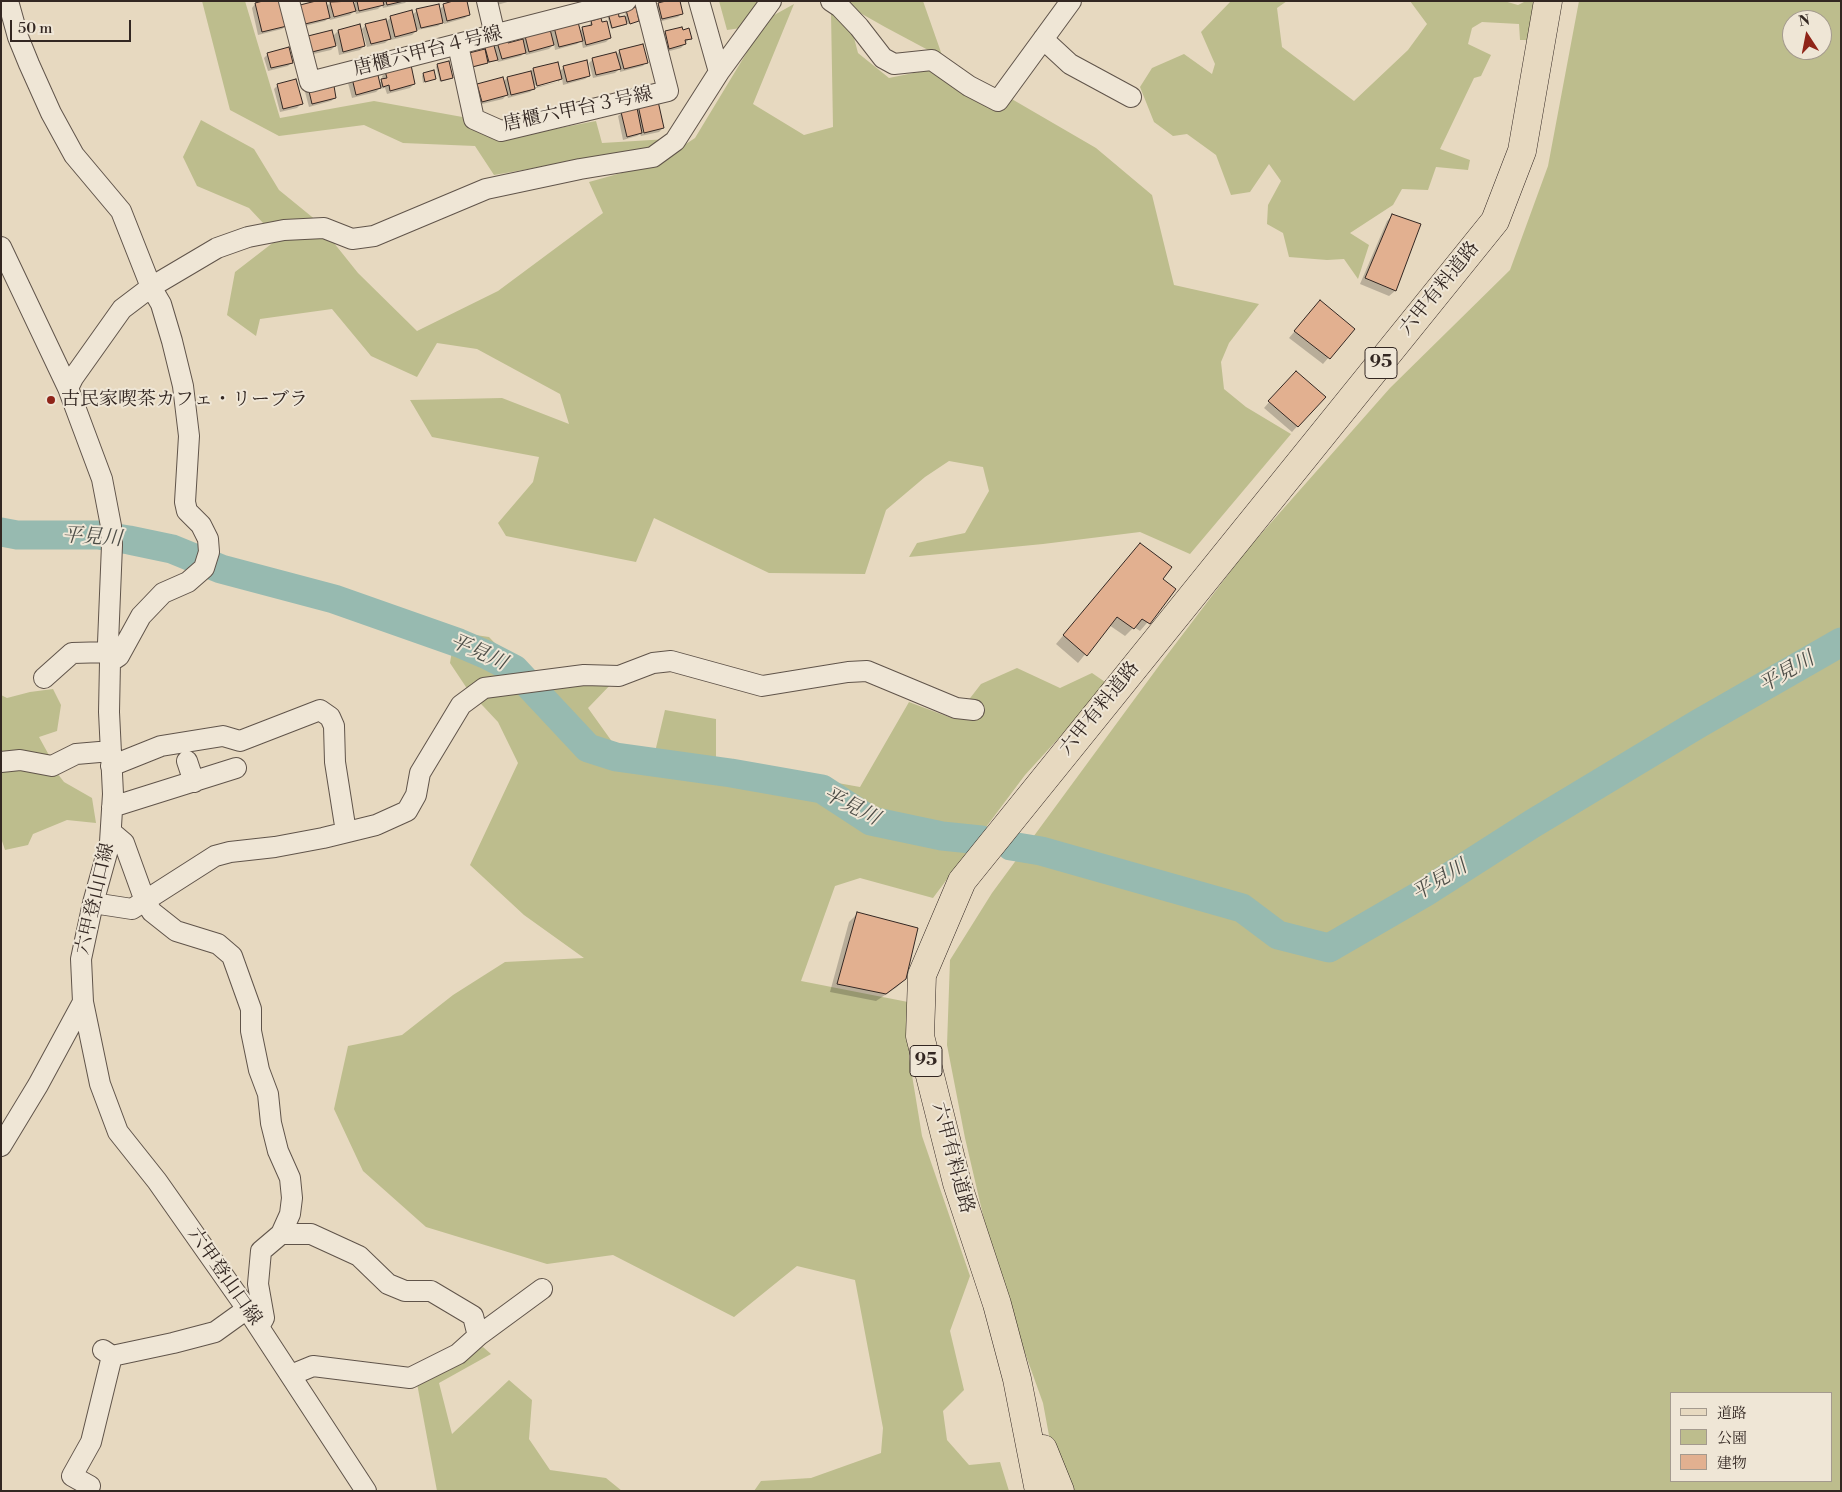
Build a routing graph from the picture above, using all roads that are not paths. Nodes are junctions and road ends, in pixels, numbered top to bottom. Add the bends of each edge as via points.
1 (290, 1) edge
2 (486, 1) edge
3 (626, 1) edge
4 (645, 1) edge
5 (699, 1) edge
6 (771, 1) edge
7 (831, 1) edge
8 (1071, 1) edge
9 (1548, 1) edge
10 (7, 10) edge
11 (495, 35) junction
12 (1043, 39) junction
13 (458, 44) junction
14 (719, 72) junction
15 (1131, 97) dead end
16 (1, 247) edge
17 (151, 287) junction
18 (68, 388) junction
19 (109, 657) junction
20 (44, 678) dead end
21 (974, 710) dead end
22 (111, 759) junction
23 (187, 761) dead end
24 (1, 762) edge
25 (236, 768) dead end
26 (194, 782) junction
27 (112, 807) junction
28 (111, 832) junction
29 (346, 832) junction
30 (145, 901) junction
31 (93, 903) junction
32 (83, 1002) junction
33 (1, 1146) edge
34 (281, 1234) junction
35 (542, 1289) dead end
36 (247, 1309) junction
37 (259, 1327) junction
38 (478, 1336) junction
39 (291, 1375) junction
40 (1016, 1379) junction
41 (90, 1486) dead end
42 (366, 1491) edge
43 (1039, 1491) edge
44 (1060, 1491) edge

1 - 13 street, 唐櫃六甲台４号線 via 310,82
2 - 11 street
3 - 11 street, 唐櫃六甲台４号線
4 - 13 street, 唐櫃六甲台３号線 via 668,91 501,130 474,120
5 - 14 street
6 - 14 street
7 - 12 street via 859,27 883,58 894,64 932,60 969,86 998,101
8 - 12 street
9 - 40 main road, 六甲有料道路 / 95 via 1522,151 1495,221 962,881 922,975 920,1036 957,1183 997,1304
10 - 17 street via 51,113 74,155 121,211
11 - 13 street, 唐櫃六甲台４号線
12 - 15 street via 1070,64
14 - 17 street via 675,141 652,157 486,189 374,236 352,239 324,228 284,230 248,237 217,248
16 - 18 street, 六甲登山口線
17 - 18 street via 122,309
17 - 19 street via 161,304 183,386 189,436 185,502 187,512 201,525 208,539 206,560 188,582 163,593 142,616 119,656
18 - 19 street, 六甲登山口線 via 102,478 111,535
19 - 20 street via 72,652
19 - 22 street, 六甲登山口線
21 - 29 street via 956,708 867,671 762,686 672,661 653,663 619,676 584,675 484,688 461,705 420,773 416,796 407,811 376,825
22 - 24 street via 76,754 52,766 20,760
22 - 27 street, 六甲登山口線
22 - 29 street via 161,746 223,736 240,741 320,710 330,717 334,726 335,762
23 - 26 street
25 - 26 street
26 - 27 street
27 - 28 street, 六甲登山口線
28 - 30 street via 124,843
28 - 31 street, 六甲登山口線
29 - 30 street via 215,856
30 - 31 street via 132,909
30 - 34 street via 152,912 176,931 218,944 232,956 251,1009 251,1031 268,1094 271,1123 278,1151 290,1178 290,1214
31 - 32 street, 六甲登山口線 via 81,960
32 - 33 street
32 - 36 street, 六甲登山口線 via 100,1084 118,1132 157,1181
34 - 37 street via 261,1251 258,1284 264,1318
34 - 38 street via 311,1234 359,1256 388,1284 405,1291 431,1291 473,1316
35 - 38 street
36 - 37 street, 六甲登山口線
36 - 41 street via 215,1332 173,1343 108,1353 91,1442 72,1476
37 - 39 street, 六甲登山口線
38 - 39 street via 458,1354 410,1378 313,1366
39 - 42 street, 六甲登山口線
40 - 43 main road, 六甲有料道路 / 95
40 - 44 main road, 95

